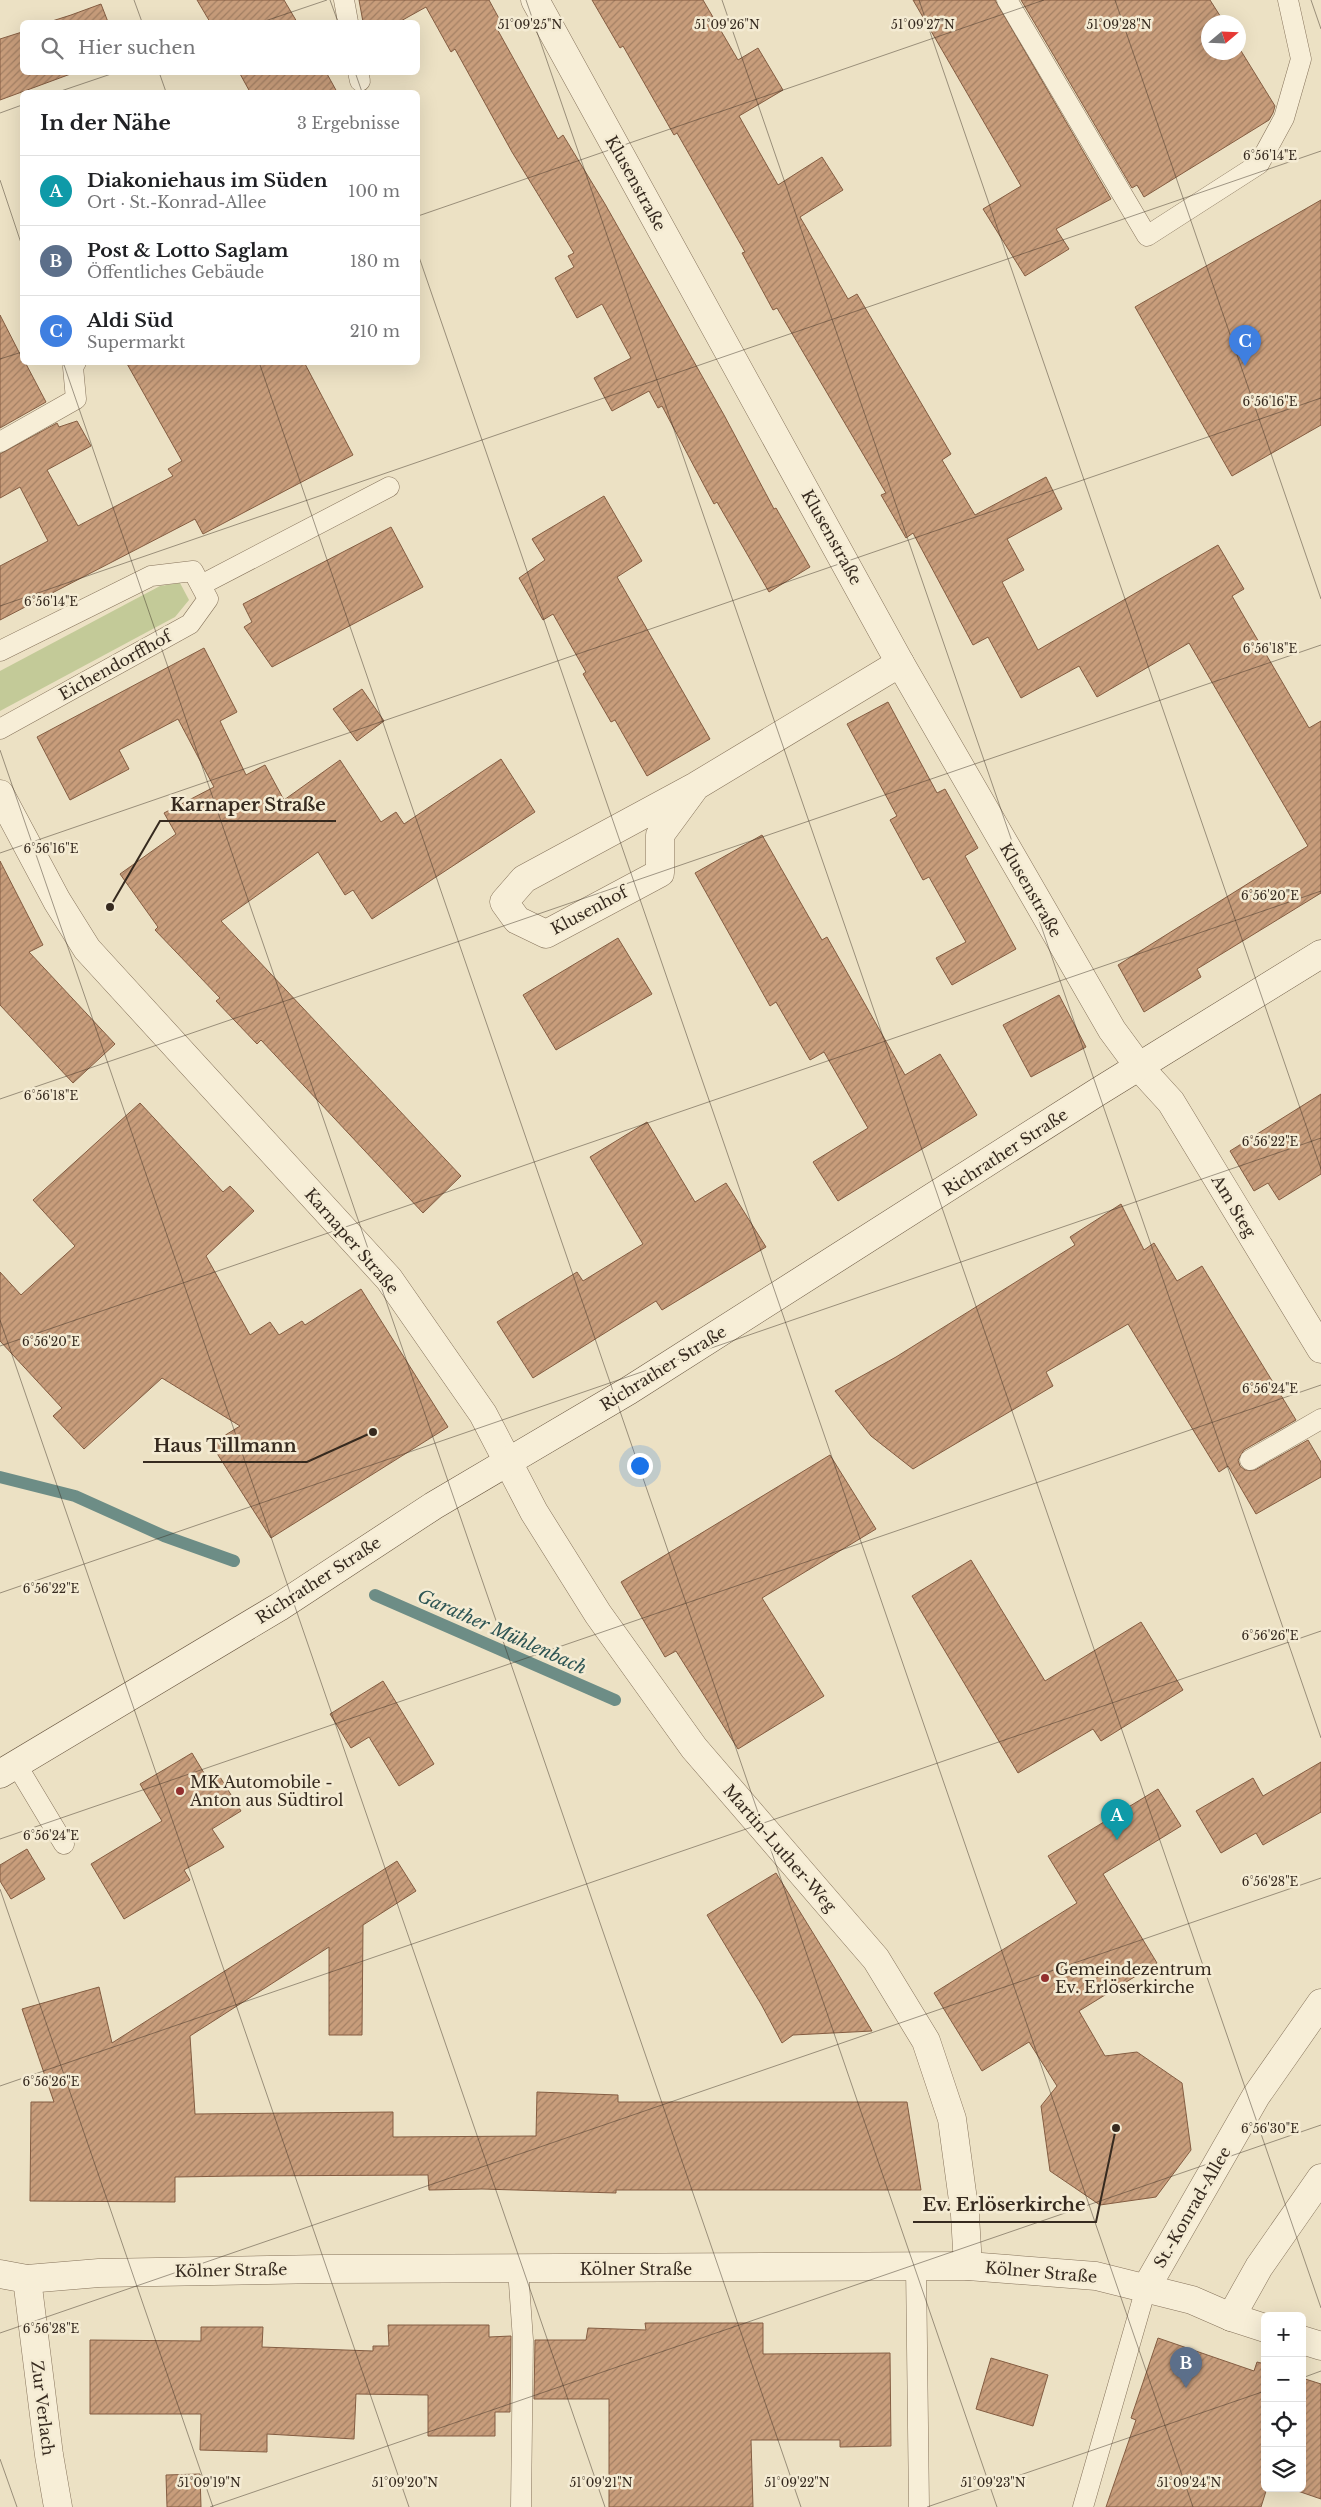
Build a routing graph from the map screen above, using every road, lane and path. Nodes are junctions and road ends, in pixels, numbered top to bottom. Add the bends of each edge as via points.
1 (344, 0) edge
2 (535, 0) edge
3 (1007, 0) edge
4 (1288, 0) edge
5 (348, 20) edge
6 (74, 365) edge
7 (0, 442) edge
8 (389, 487) dead end
9 (201, 585) junction
10 (0, 651) edge
11 (900, 663) junction
12 (0, 729) edge
13 (696, 786) junction
14 (0, 794) edge
15 (1321, 954) edge
16 (1140, 1068) junction
17 (1321, 1349) edge
18 (1321, 1419) edge
19 (1250, 1460) dead end
20 (509, 1461) junction
21 (8, 1769) edge
22 (64, 1844) dead end
23 (1321, 2003) edge
24 (1321, 2178) edge
25 (916, 2266) junction
26 (968, 2266) junction
27 (518, 2269) junction
28 (0, 2274) edge
29 (27, 2279) junction
30 (1146, 2288) junction
31 (1231, 2317) junction
32 (1261, 2327) edge
33 (1306, 2341) edge
34 (1321, 2346) edge
35 (58, 2507) edge
36 (521, 2507) edge
37 (919, 2507) edge
38 (1083, 2507) edge

1 - 5 lane
2 - 11 street, Klusenstraße
3 - 4 lane via 1147,236 1259,164 1284,118 1301,59
6 - 7 lane via 76,399
8 - 9 lane
9 - 10 lane via 193,571 151,576
9 - 12 lane, Eichendorffhof via 208,599 190,624
11 - 13 street, Klusenhof
11 - 16 street, Klusenstraße via 1112,1030
13 - 13 street, Klusenhof via 524,879 504,902 517,920 546,934 660,873 660,835
14 - 20 street, Karnaper Straße via 57,901 87,949 389,1279 483,1414
15 - 16 street, Richrather Straße
16 - 17 street, Am Steg via 1171,1102
16 - 20 street, Richrather Straße via 628,1391
18 - 19 lane
20 - 21 street, Richrather Straße via 433,1506 278,1607
20 - 26 street, Martin-Luther-Weg via 534,1512 598,1614 683,1732 876,1959 926,2041 952,2119
21 - 22 lane
23 - 30 street, St.-Konrad-Allee via 1256,2096
24 - 31 street via 1259,2267
25 - 26 street, Kölner Straße
25 - 27 street, Kölner Straße
25 - 37 lane
26 - 30 street, Kölner Straße via 1096,2276
27 - 29 street, Kölner Straße via 109,2273
27 - 36 lane via 523,2340
28 - 29 street, Kölner Straße
29 - 35 street, Zur Verlach
30 - 31 street, Kölner Straße via 1192,2300
30 - 38 lane
31 - 32 street, Kölner Straße
33 - 34 street

